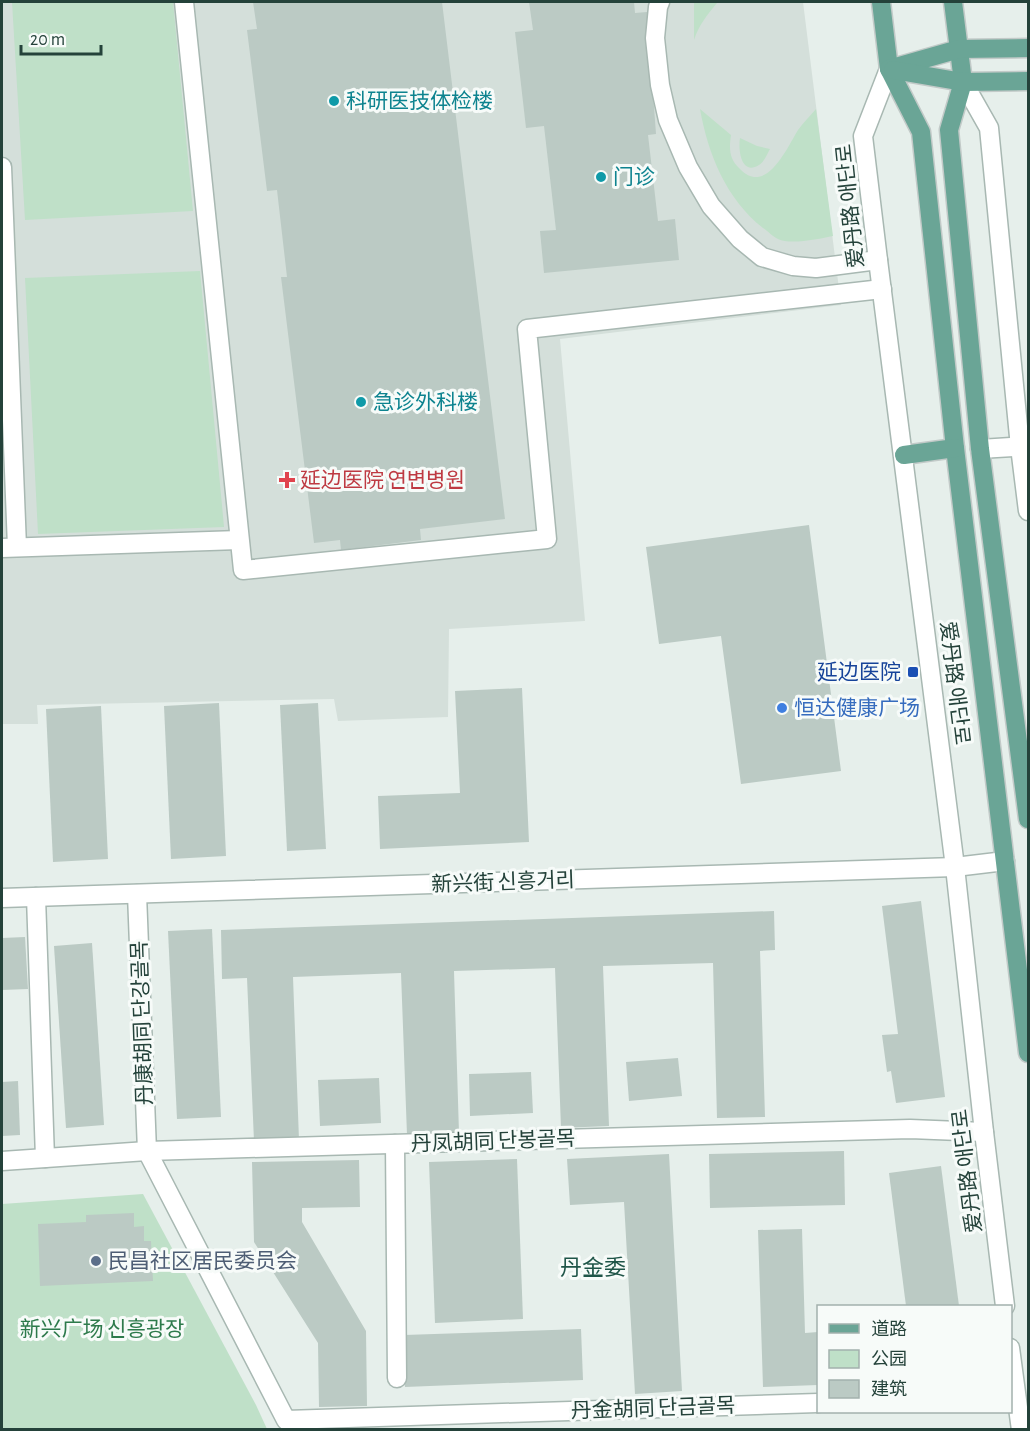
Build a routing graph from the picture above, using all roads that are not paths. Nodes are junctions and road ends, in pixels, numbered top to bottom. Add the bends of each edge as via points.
1 (184, 2) edge
2 (660, 2) edge
3 (881, 2) edge
4 (953, 2) edge
5 (1029, 48) edge
6 (959, 49) junction
7 (889, 69) junction
8 (1029, 81) edge
9 (963, 82) junction
10 (2, 167) edge
11 (878, 260) junction
12 (882, 289) junction
13 (6, 402) edge
14 (1024, 446) edge
15 (955, 448) junction
16 (980, 449) junction
17 (904, 455) junction
18 (1029, 511) edge
19 (239, 540) junction
20 (9, 547) edge
21 (1029, 819) edge
22 (1005, 861) junction
23 (955, 867) junction
24 (137, 894) junction
25 (36, 897) junction
26 (2, 898) edge
27 (1029, 1053) edge
28 (984, 1132) junction
29 (395, 1144) junction
30 (147, 1151) junction
31 (45, 1158) junction
32 (2, 1161) edge
33 (1005, 1305) edge
34 (1012, 1354) edge
35 (397, 1377) dead end
36 (1019, 1396) edge
37 (817, 1403) edge
38 (318, 1424) edge
39 (1021, 1430) edge

1 - 19 street
2 - 11 street via 655,38 668,120 688,167 711,206 762,257 816,268
3 - 7 main road, 爱丹路 애단로
4 - 6 main road
5 - 6 main road
6 - 7 main road
6 - 9 main road
7 - 9 main road
7 - 11 street, 爱丹路 애단로 via 863,136
7 - 15 main road, 爱丹路 애단로 via 921,132
8 - 9 main road
9 - 14 street via 989,128
9 - 16 main road via 949,130
10 - 13 street
11 - 12 street, 爱丹路 애단로
12 - 17 street, 爱丹路 애단로
12 - 19 street via 527,329 547,539 243,570
13 - 20 street
14 - 16 street
14 - 18 street
15 - 17 main road
15 - 22 main road, 爱丹路 애단로
16 - 21 main road
17 - 23 street, 爱丹路 애단로
19 - 20 street
22 - 23 street, 新兴街 신흥거리
22 - 27 main road, 爱丹路 애단로
23 - 24 street, 新兴街 신흥거리
23 - 28 street, 爱丹路 애단로
24 - 25 street, 新兴街 신흥거리
24 - 30 street, 丹康胡同 단강골목
25 - 26 street, 新兴街 신흥거리
25 - 31 street
28 - 29 street, 丹凤胡同 단봉골목 via 910,1130
28 - 33 street, 爱丹路 애단로
29 - 30 street, 丹凤胡同 단봉골목
29 - 35 street
30 - 31 street, 丹凤胡同 단봉골목
30 - 38 street, 丹金胡同 단금골목 via 286,1420
31 - 32 street, 丹凤胡同 단봉골목
34 - 36 street
36 - 39 street
37 - 38 street, 丹金胡同 단금골목

